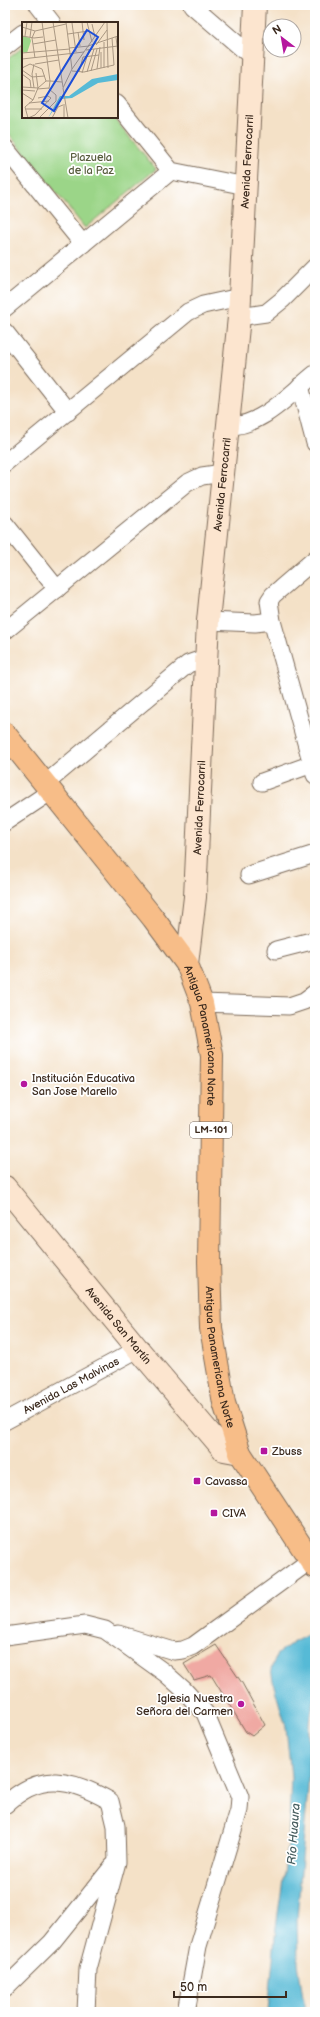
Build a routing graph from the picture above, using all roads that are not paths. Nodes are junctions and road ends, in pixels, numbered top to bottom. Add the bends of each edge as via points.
1 (192, 5) edge
2 (255, 5) edge
3 (22, 34) edge
4 (5, 47) edge
5 (251, 56) junction
6 (118, 105) edge
7 (5, 148) edge
8 (171, 171) junction
9 (246, 186) junction
10 (83, 244) junction
11 (315, 267) edge
12 (239, 307) junction
13 (5, 308) edge
14 (5, 332) edge
15 (315, 374) edge
16 (300, 386) junction
17 (68, 412) junction
18 (228, 426) junction
19 (315, 443) edge
20 (5, 463) edge
21 (223, 473) junction
22 (5, 524) edge
23 (315, 560) edge
24 (57, 589) junction
25 (208, 621) junction
26 (272, 621) junction
27 (5, 631) edge
28 (205, 658) junction
29 (5, 734) edge
30 (314, 768) edge
31 (262, 782) dead end
32 (48, 788) junction
33 (5, 822) edge
34 (315, 854) edge
35 (249, 875) dead end
36 (315, 940) edge
37 (276, 950) dead end
38 (187, 964) junction
39 (315, 993) edge
40 (202, 1003) junction
41 (5, 1187) edge
42 (138, 1349) junction
43 (5, 1421) edge
44 (240, 1453) junction
45 (313, 1563) edge
46 (104, 1630) junction
47 (5, 1636) edge
48 (5, 1805) edge
49 (117, 1862) junction
50 (5, 1988) edge
51 (86, 2012) edge
52 (186, 2012) edge

1 - 5 street
2 - 5 main road, Avenida Ferrocarril
3 - 4 street
5 - 9 main road, Avenida Ferrocarril
6 - 8 street
7 - 10 street
8 - 9 street
8 - 10 street
9 - 12 main road, Avenida Ferrocarril
10 - 13 street
11 - 12 street via 266,312
12 - 17 street via 203,305 188,312
12 - 18 main road, Avenida Ferrocarril
14 - 17 street
15 - 16 street
16 - 18 street via 258,420 241,426
16 - 19 street
17 - 20 street
18 - 21 main road, Avenida Ferrocarril
21 - 24 street via 202,476 187,483
21 - 25 main road, Avenida Ferrocarril
22 - 24 street
23 - 26 street via 273,595 269,601
24 - 27 street
25 - 26 street
25 - 28 main road, Avenida Ferrocarril
26 - 30 street
28 - 32 street via 188,664
28 - 38 main road, Avenida Ferrocarril via 195,897
29 - 32 main road, Antigua Panamericana Norte / LM-101
30 - 31 street
32 - 33 street
32 - 38 main road, Antigua Panamericana Norte / LM-101
34 - 35 street
36 - 37 street
38 - 40 main road, Antigua Panamericana Norte / LM-101
39 - 40 street via 304,1001 289,1006
40 - 44 main road, Antigua Panamericana Norte / LM-101 via 212,1055 209,1262 211,1328 224,1403
41 - 42 main road, Avenida San Martín
42 - 43 street, Avenida Las Malvinas
42 - 44 main road, Avenida San Martín via 224,1450
44 - 45 main road, Antigua Panamericana Norte / LM-101
45 - 46 street via 193,1646 183,1650 174,1651
46 - 47 street via 85,1625
46 - 52 street via 166,1673 205,1713 240,1797 240,1810 198,1946
48 - 49 street via 24,1789 45,1781 69,1783 90,1790 110,1801 116,1826
49 - 50 street via 52,1942
49 - 51 street via 88,1969

